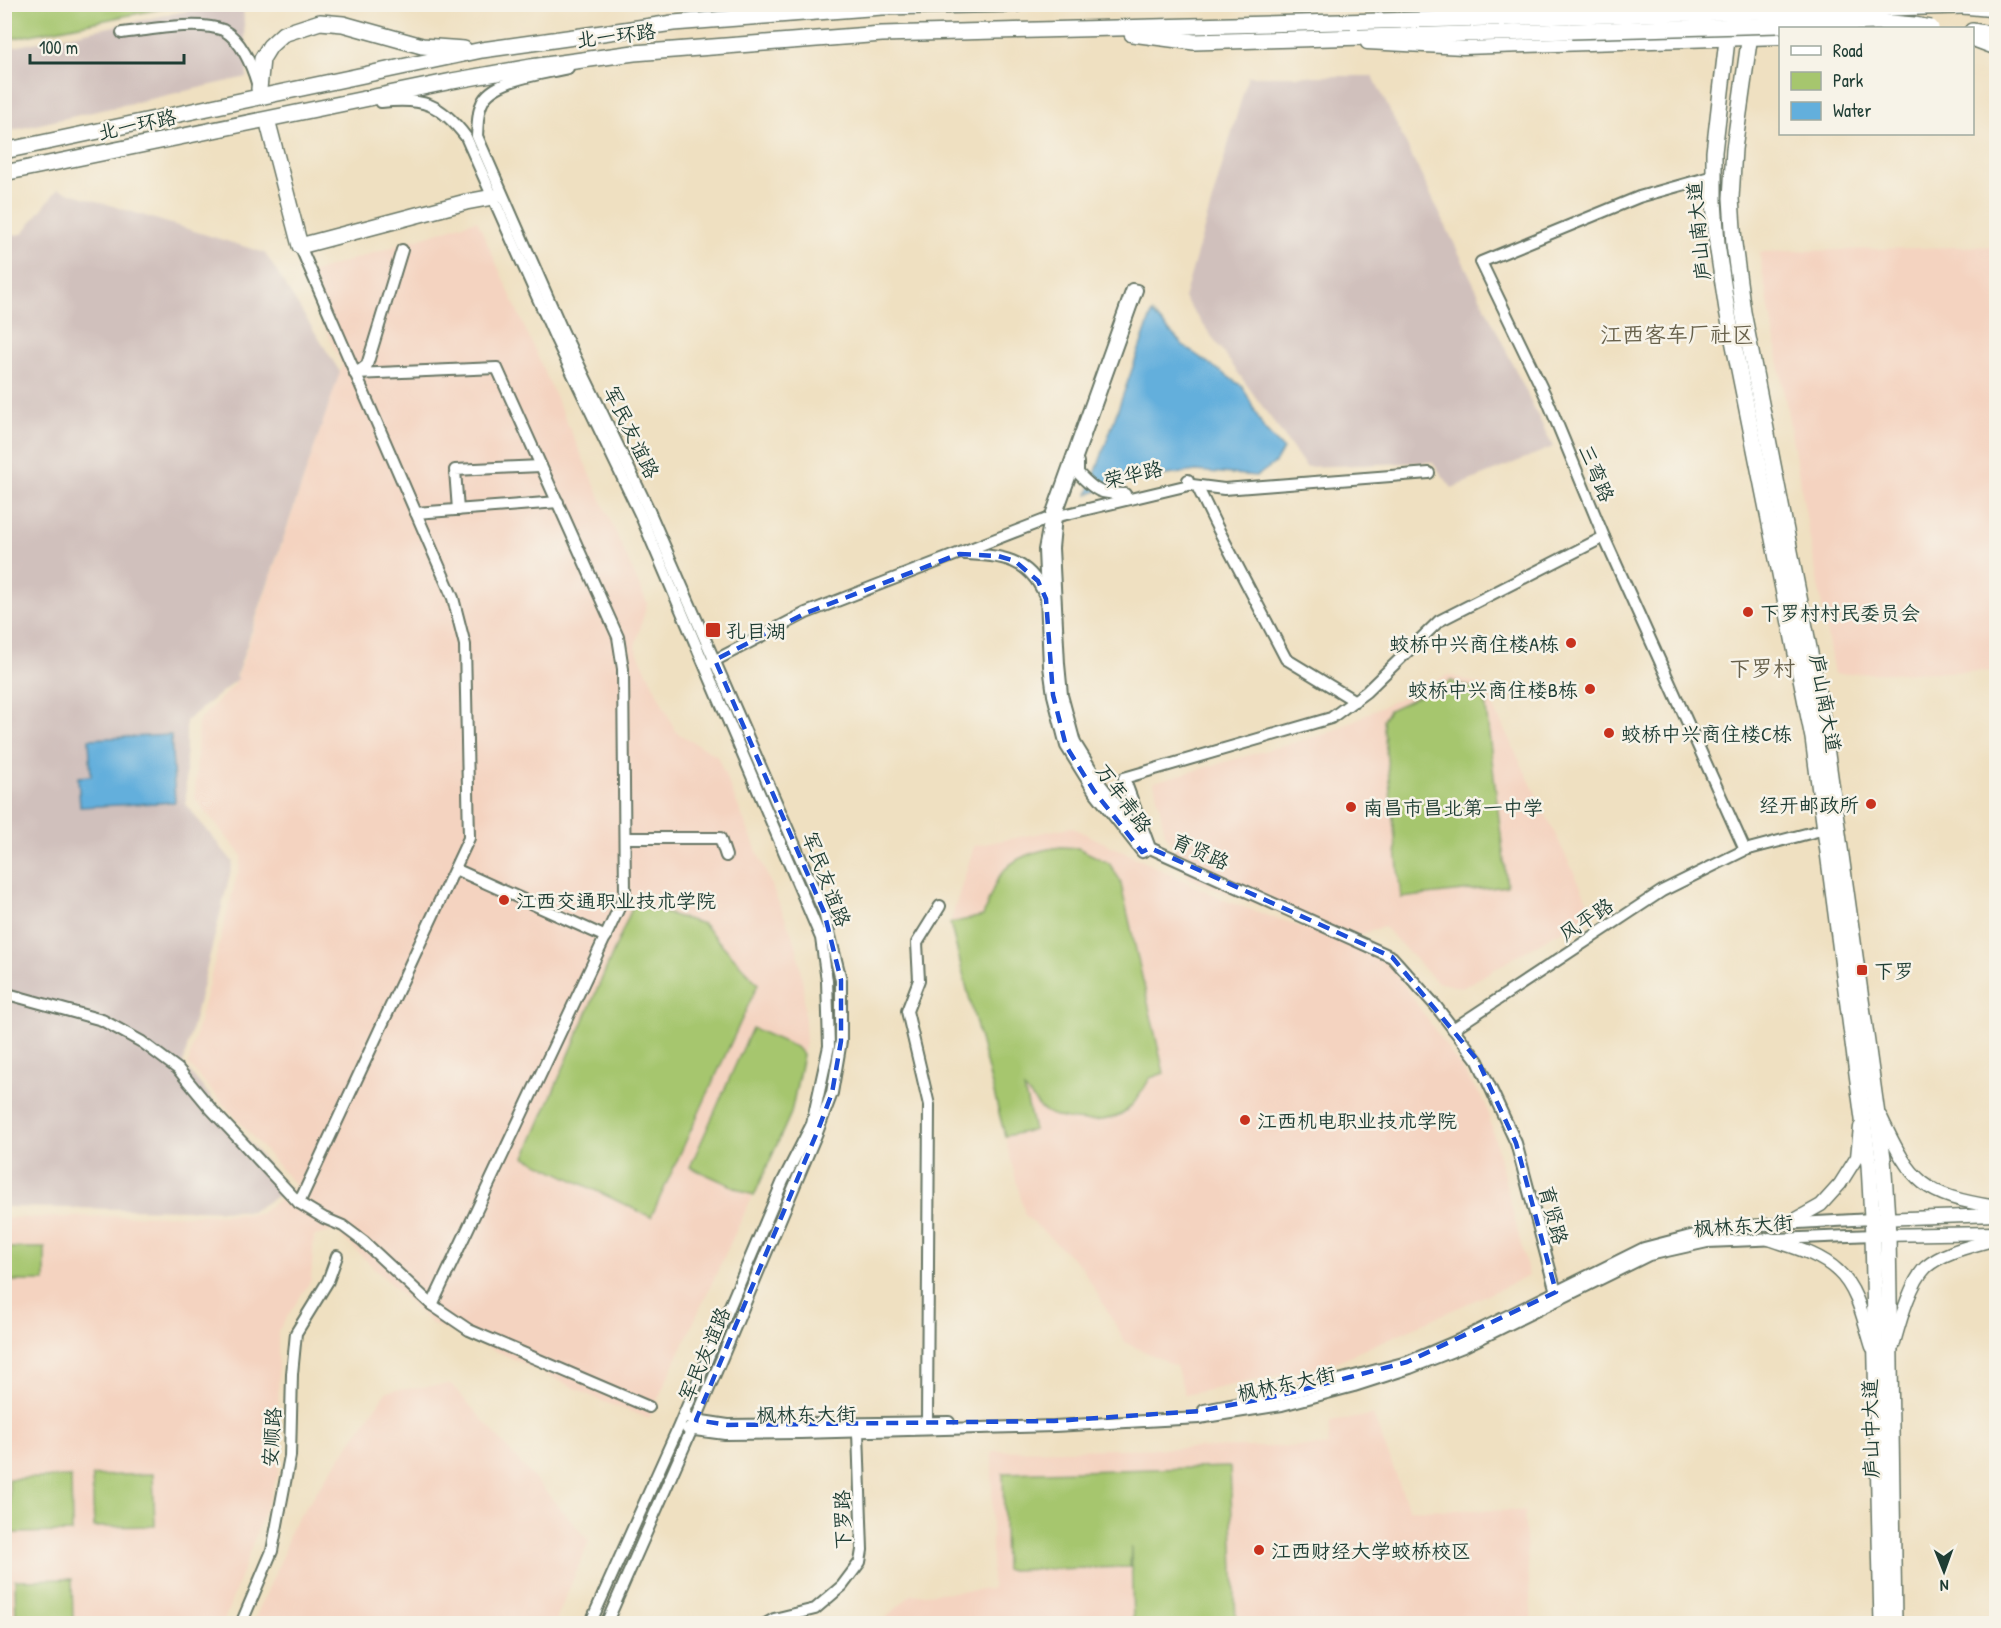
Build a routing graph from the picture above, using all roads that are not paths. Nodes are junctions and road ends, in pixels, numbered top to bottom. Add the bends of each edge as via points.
1 (1017, 4) edge
2 (1735, 4) edge
3 (1754, 4) edge
4 (1963, 6) edge
5 (1996, 7) edge
6 (1571, 23) junction
7 (1925, 27) edge
8 (1084, 28) junction
9 (1996, 28) edge
10 (1974, 30) edge
11 (1974, 30) edge
12 (122, 33) dead end
13 (1996, 35) edge
14 (1270, 38) junction
15 (1779, 38) edge
16 (1748, 39) junction
17 (1974, 39) edge
18 (1728, 40) junction
19 (1996, 47) edge
20 (482, 50) junction
21 (634, 53) junction
22 (259, 90) joint
23 (294, 112) junction
24 (268, 128) tunnel mouth
25 (4, 151) edge
26 (4, 173) edge
27 (1714, 176) junction
28 (499, 197) junction
29 (300, 246) junction
30 (402, 250) dead end
31 (355, 374) junction
32 (1078, 454) junction
33 (541, 466) junction
34 (1429, 473) dead end
35 (1193, 485) junction
36 (1125, 494) junction
37 (558, 502) junction
38 (458, 510) junction
39 (416, 513) junction
40 (1054, 514) junction
41 (1604, 537) junction
42 (959, 554) junction
43 (1046, 599) junction
44 (714, 657) junction
45 (703, 663) junction
46 (1355, 701) junction
47 (1825, 829) junction
48 (625, 838) junction
49 (1150, 848) junction
50 (1745, 850) junction
51 (726, 856) dead end
52 (455, 869) junction
53 (940, 906) dead end
54 (606, 937) junction
55 (4, 993) edge
56 (1454, 1029) junction
57 (1869, 1108) junction
58 (299, 1203) junction
59 (1996, 1208) edge
60 (1996, 1215) edge
61 (1879, 1219) junction
62 (1789, 1223) junction
63 (1996, 1233) edge
64 (1881, 1235) junction
65 (1769, 1239) junction
66 (1996, 1239) edge
67 (337, 1256) dead end
68 (1556, 1292) junction
69 (432, 1305) junction
70 (1883, 1358) junction
71 (649, 1407) dead end
72 (927, 1422) junction
73 (680, 1423) junction
74 (693, 1424) junction
75 (858, 1432) junction
76 (241, 1623) edge
77 (590, 1623) edge
78 (606, 1623) edge
79 (765, 1623) edge
80 (1882, 1623) edge
81 (1894, 1623) edge

1 - 20 highway, 北一环路 via 882,7 674,23
2 - 18 highway, 庐山南大道
3 - 16 highway, 庐山南大道
4 - 5 highway, 北一环路
4 - 6 highway, 北一环路, bridge
6 - 7 highway, bridge via 1879,22
6 - 8 highway, 北一环路
6 - 14 highway
8 - 14 highway via 1194,42
8 - 21 highway, 北一环路 via 882,34
9 - 10 main road
11 - 13 highway
12 - 22 street via 199,26 224,31 232,36 252,66
14 - 18 main road via 1463,48
15 - 16 main road
16 - 18 main road
16 - 57 highway, 庐山南大道 via 1734,149 1734,244 1743,312 1820,704
17 - 19 highway
18 - 27 highway, 庐山南大道
20 - 22 highway via 422,46 343,24 320,22 283,34 270,46 262,59
20 - 25 highway, 北一环路
21 - 23 highway, 北一环路 via 531,67
21 - 28 street via 508,82 489,93 482,102 477,136
23 - 26 highway, 北一环路
23 - 28 street via 401,100 439,109 466,137
24 - 29 highway
27 - 41 street, 三弯路 via 1638,197 1481,262 1547,399
27 - 47 highway, 庐山南大道 via 1717,244 1727,310 1813,738
28 - 29 highway
28 - 44 street, 军民友谊路 via 647,506
28 - 45 street, 军民友谊路 via 555,337 640,514
29 - 31 street
30 - 31 street via 367,365
31 - 33 street via 497,368
31 - 39 street
32 - 36 street via 1078,473 1087,483 1101,494
32 - 40 street, 万年青路
32 - 40 street, 万年青路 via 1137,290 1132,289
33 - 37 street
33 - 38 street via 455,470
34 - 35 street via 1224,489
35 - 36 street, 荣华路 via 1188,480
35 - 40 street, 荣华路
35 - 46 street via 1286,659
36 - 40 street, 荣华路
37 - 38 street
37 - 48 street via 618,637 623,669
38 - 39 street
39 - 52 street via 453,598 465,645 469,838
40 - 42 street, 荣华路
40 - 43 street, 万年青路 via 1044,550
40 - 44 street, 荣华路 via 802,607
40 - 49 street, 万年青路 via 1059,664 1062,695 1075,743 1101,785
41 - 46 street, 育贤路 via 1439,621
41 - 50 street, 三弯路
42 - 43 street via 1015,561 1038,581
42 - 44 street, 荣华路 via 806,613
43 - 49 street, 万年青路 via 1049,666 1066,746 1094,791 1142,852
44 - 45 street, 荣华路
44 - 74 street, 军民友谊路 via 824,912 841,980 841,1041 832,1093 818,1130
45 - 73 street, 军民友谊路 via 821,938 827,981 828,1046 812,1124 783,1181
46 - 49 street, 育贤路 via 1331,718 1124,778
47 - 50 street
47 - 57 highway, 庐山南大道
48 - 51 street via 720,838
48 - 54 street via 626,895
49 - 56 street, 育贤路 via 1392,957
50 - 56 street, 风平路 via 1662,891
52 - 54 street
52 - 58 street
53 - 72 street via 917,944 919,980 907,1011 929,1105
54 - 69 street
55 - 58 street via 102,1020 142,1042 178,1069
56 - 68 street, 育贤路 via 1478,1061 1516,1143
57 - 59 main road via 1920,1182 1940,1194
57 - 61 highway, 庐山南大道 via 1883,1158 1887,1203
57 - 62 main road via 1857,1156 1840,1185 1821,1205
58 - 69 street via 363,1241
60 - 61 main road
61 - 62 street, 枫林东大街
61 - 64 highway, 庐山南大道
62 - 68 street, 枫林东大街 via 1744,1226 1644,1248
63 - 64 main road
64 - 65 street, 枫林东大街
64 - 70 highway, 庐山中大道
65 - 70 main road via 1802,1250 1838,1271
65 - 75 street, 枫林东大街 via 1707,1242 1649,1255 1432,1360 1282,1405 1199,1418
66 - 70 main road via 1942,1257 1925,1268
67 - 76 street, 安顺路 via 328,1281 297,1333 290,1456 272,1551
68 - 72 street, 枫林东大街 via 1407,1362 1282,1395 1200,1411 1054,1421
69 - 71 street via 469,1330
70 - 80 highway, 庐山中大道
70 - 81 highway, 庐山中大道
72 - 74 street, 枫林东大街
73 - 74 street, 枫林东大街
73 - 77 street, 军民友谊路
74 - 75 street, 枫林东大街 via 725,1434
74 - 78 street, 军民友谊路
75 - 79 street, 下罗路 via 860,1562 842,1586 815,1609

